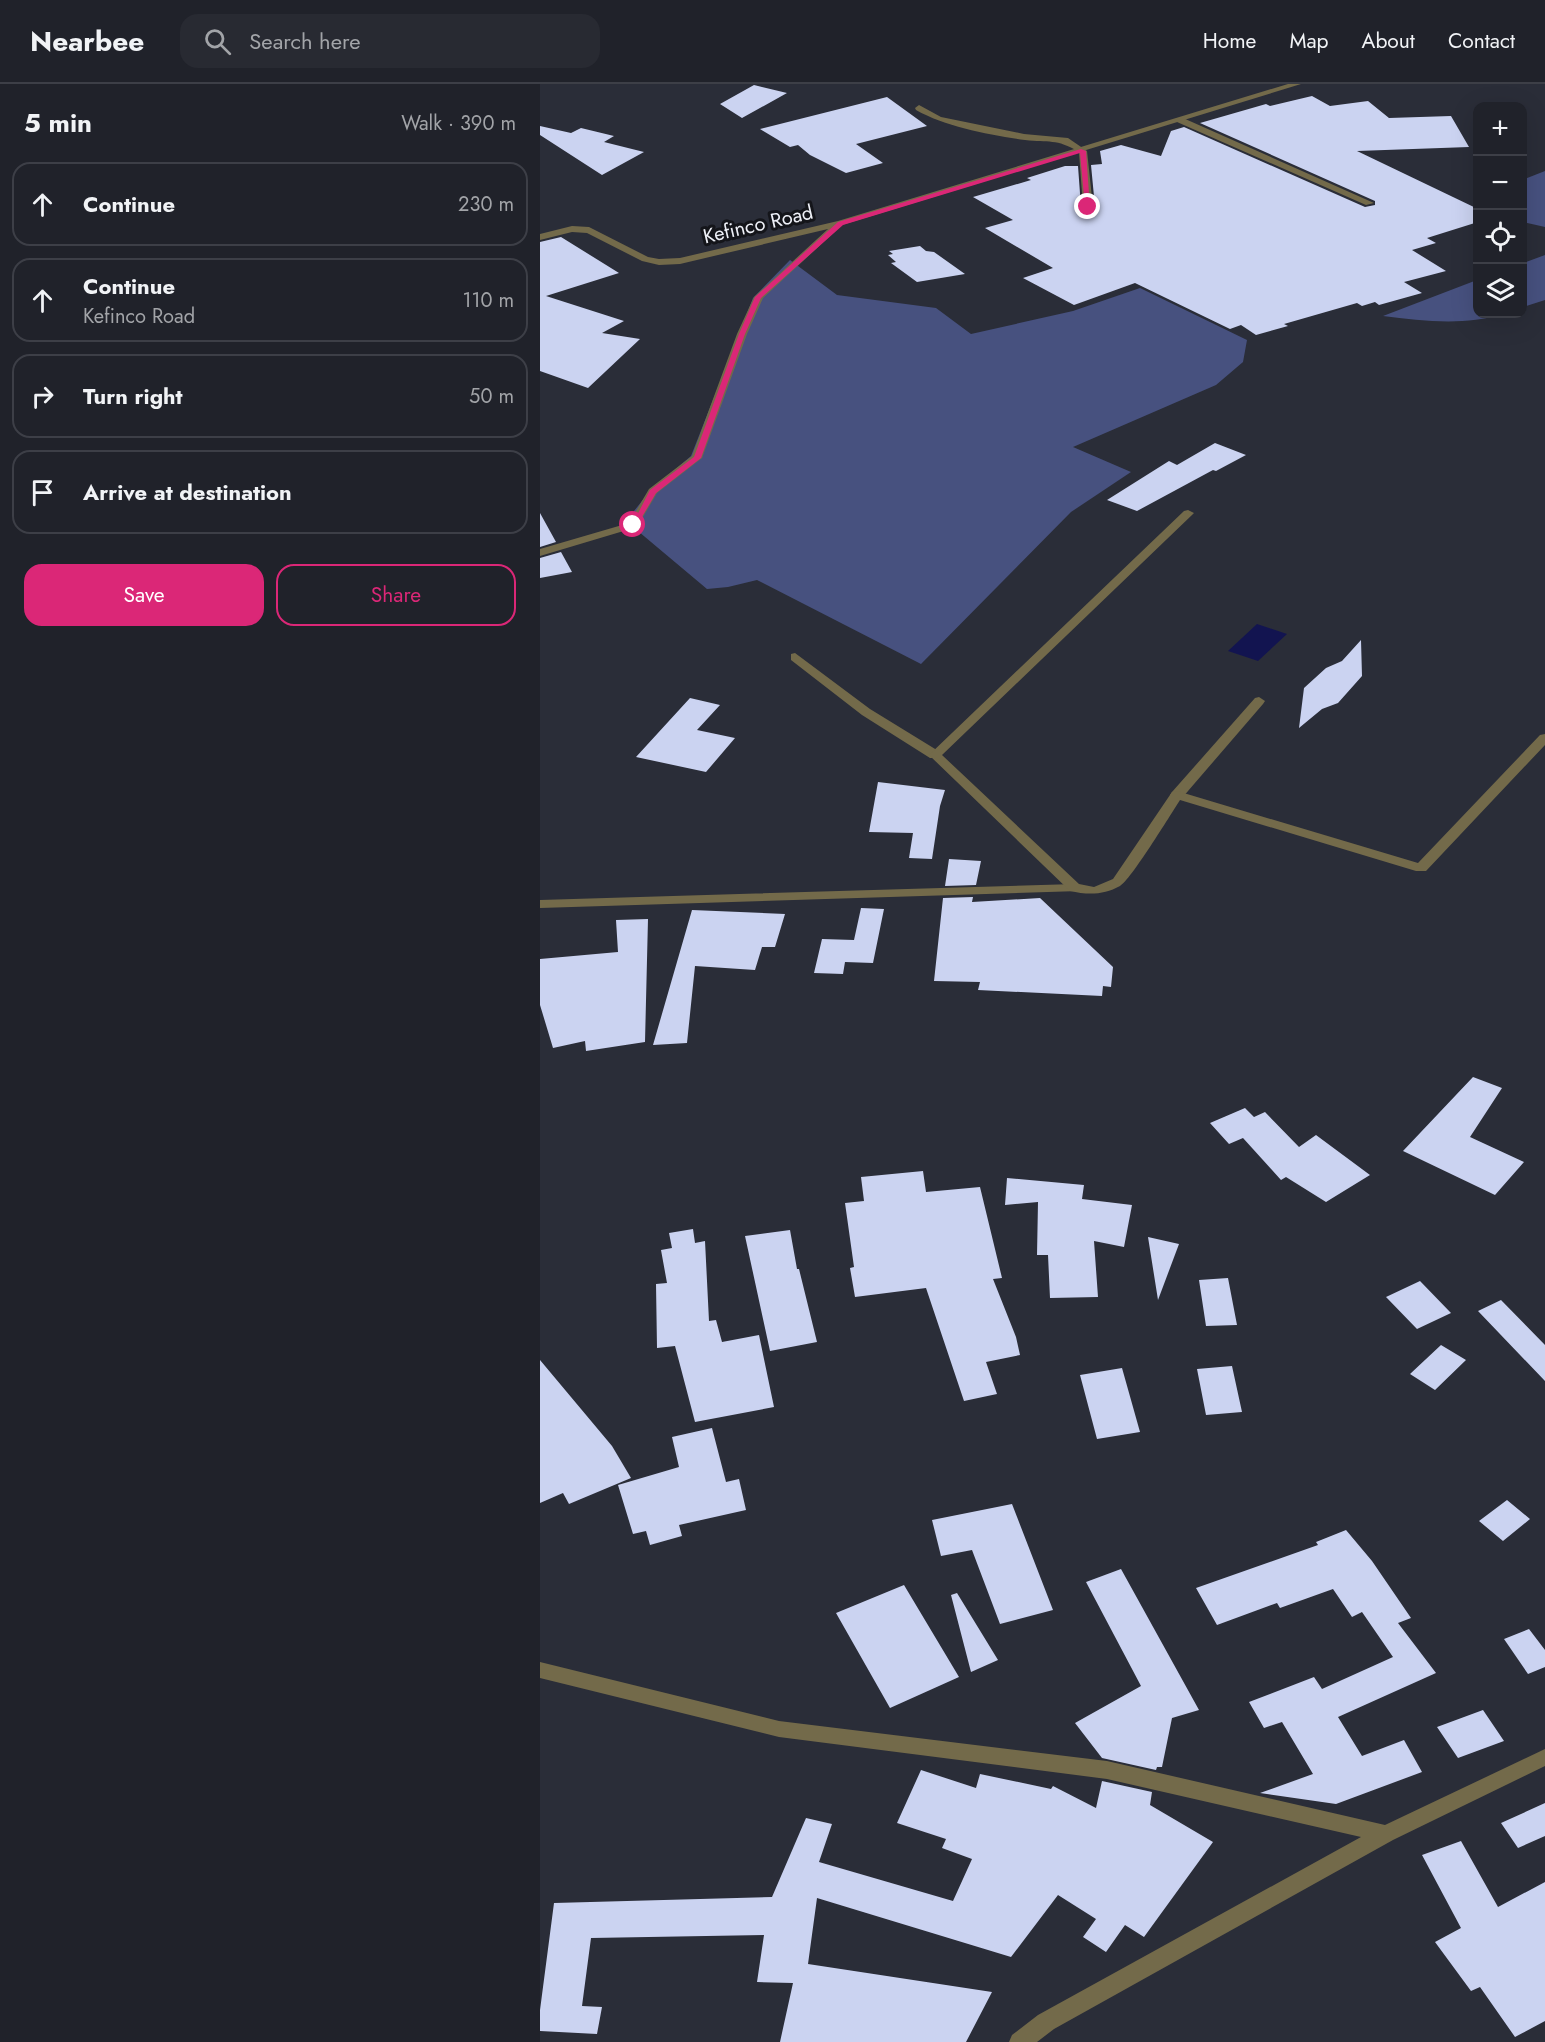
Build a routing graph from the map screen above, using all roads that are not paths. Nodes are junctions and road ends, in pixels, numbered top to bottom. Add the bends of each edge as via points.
1 (1297, 84) edge
2 (1278, 86) edge
3 (919, 108) dead end
4 (1180, 120) junction
5 (1083, 151) junction
6 (1369, 203) dead end
7 (1088, 207) dead end
8 (841, 223) junction
9 (540, 237) edge
10 (1188, 513) dead end
11 (540, 553) edge
12 (795, 657) dead end
13 (1259, 701) dead end
14 (1545, 738) edge
15 (935, 755) junction
16 (1177, 795) junction
17 (1075, 888) junction
18 (540, 904) edge
19 (540, 1670) edge
20 (1545, 1757) edge
21 (1386, 1834) junction
22 (1020, 2042) edge

1 - 2 street, Kefinco Road
2 - 4 street, Kefinco Road
3 - 5 street via 938,119 1024,137 1065,140
4 - 5 street, Kefinco Road
4 - 6 street
5 - 7 street
5 - 8 street, Kefinco Road
8 - 9 street, Kefinco Road via 680,261 645,259 588,230 572,229
8 - 11 street via 759,297 698,458 653,491 633,525
10 - 15 street
12 - 15 street via 866,711
13 - 16 street
14 - 16 street via 1421,868
15 - 17 street
16 - 17 street via 1118,882 1095,891
17 - 18 street
19 - 21 street via 779,1729 1107,1770
20 - 21 street
21 - 22 street via 1046,2022

